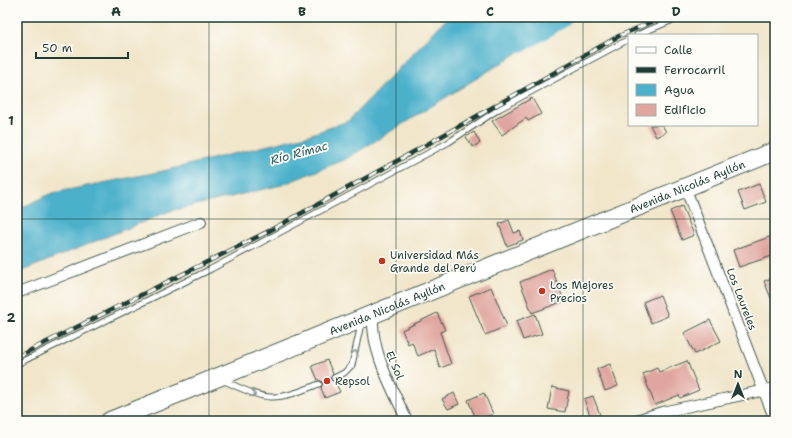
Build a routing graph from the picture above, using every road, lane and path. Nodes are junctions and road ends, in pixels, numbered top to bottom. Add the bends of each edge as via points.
1 (680, 17) edge
2 (639, 34) edge
3 (628, 40) edge
4 (775, 150) edge
5 (685, 187) junction
6 (201, 222) dead end
7 (17, 292) edge
8 (368, 317) junction
9 (17, 364) edge
10 (217, 378) junction
11 (334, 378) dead end
12 (319, 384) dead end
13 (775, 388) edge
14 (765, 391) junction
15 (775, 420) edge
16 (110, 421) edge
17 (407, 421) edge
18 (633, 421) edge

1 - 2 lane
3 - 9 lane via 499,109 449,142 211,269
4 - 5 highway, Avenida Nicolás Ayllón
5 - 8 highway, Avenida Nicolás Ayllón
5 - 14 street, Los Laureles
6 - 7 street
8 - 10 highway, Avenida Nicolás Ayllón
11 -> 8 lane via 352,365
8 - 17 street, El Sol via 376,350
10 -> 12 lane via 257,396 272,398 288,396
10 - 16 highway, Avenida Nicolás Ayllón
13 - 14 street
14 - 15 street, Los Laureles
14 - 18 street via 662,412

